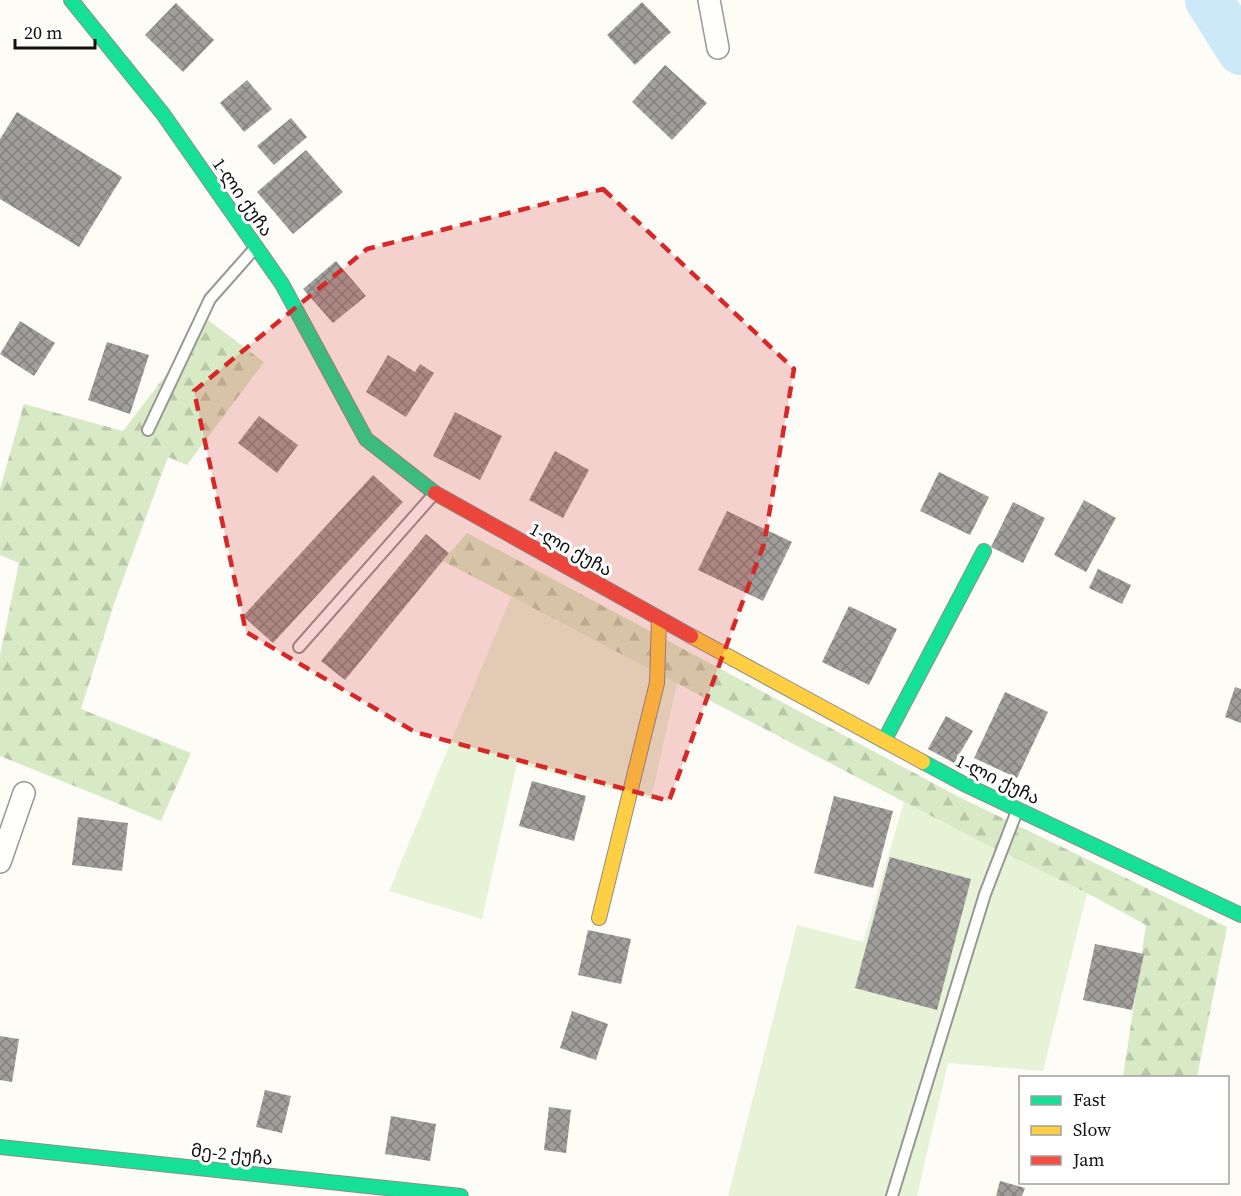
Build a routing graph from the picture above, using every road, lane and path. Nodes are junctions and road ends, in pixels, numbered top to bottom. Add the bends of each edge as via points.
1 (71, 0) edge
2 (710, 0) edge
3 (718, 48) dead end
4 (256, 247) junction
5 (148, 430) dead end
6 (434, 493) junction
7 (984, 551) dead end
8 (659, 620) junction
9 (299, 647) dead end
10 (884, 741) junction
11 (24, 793) dead end
12 (1018, 808) junction
13 (0, 862) edge
14 (1241, 915) edge
15 (599, 918) dead end
16 (0, 1147) edge
17 (432, 1194) edge
18 (461, 1196) edge
19 (892, 1196) edge

1 - 4 street, 1-ლი ქუჩა via 163,114
2 - 3 street
4 - 5 lane via 210,299
4 - 6 street, 1-ლი ქუჩა via 282,284 366,439
6 - 8 street, 1-ლი ქუჩა
6 - 9 lane
7 - 10 street
8 - 10 street, 1-ლი ქუჩა
8 - 15 street via 657,683
10 - 12 street, 1-ლი ქუჩა
11 - 13 street
12 - 14 street, 1-ლი ქუჩა
12 - 19 lane via 986,894
16 - 17 street, მე-2 ქუჩა
17 - 18 street, მე-2 ქუჩა

